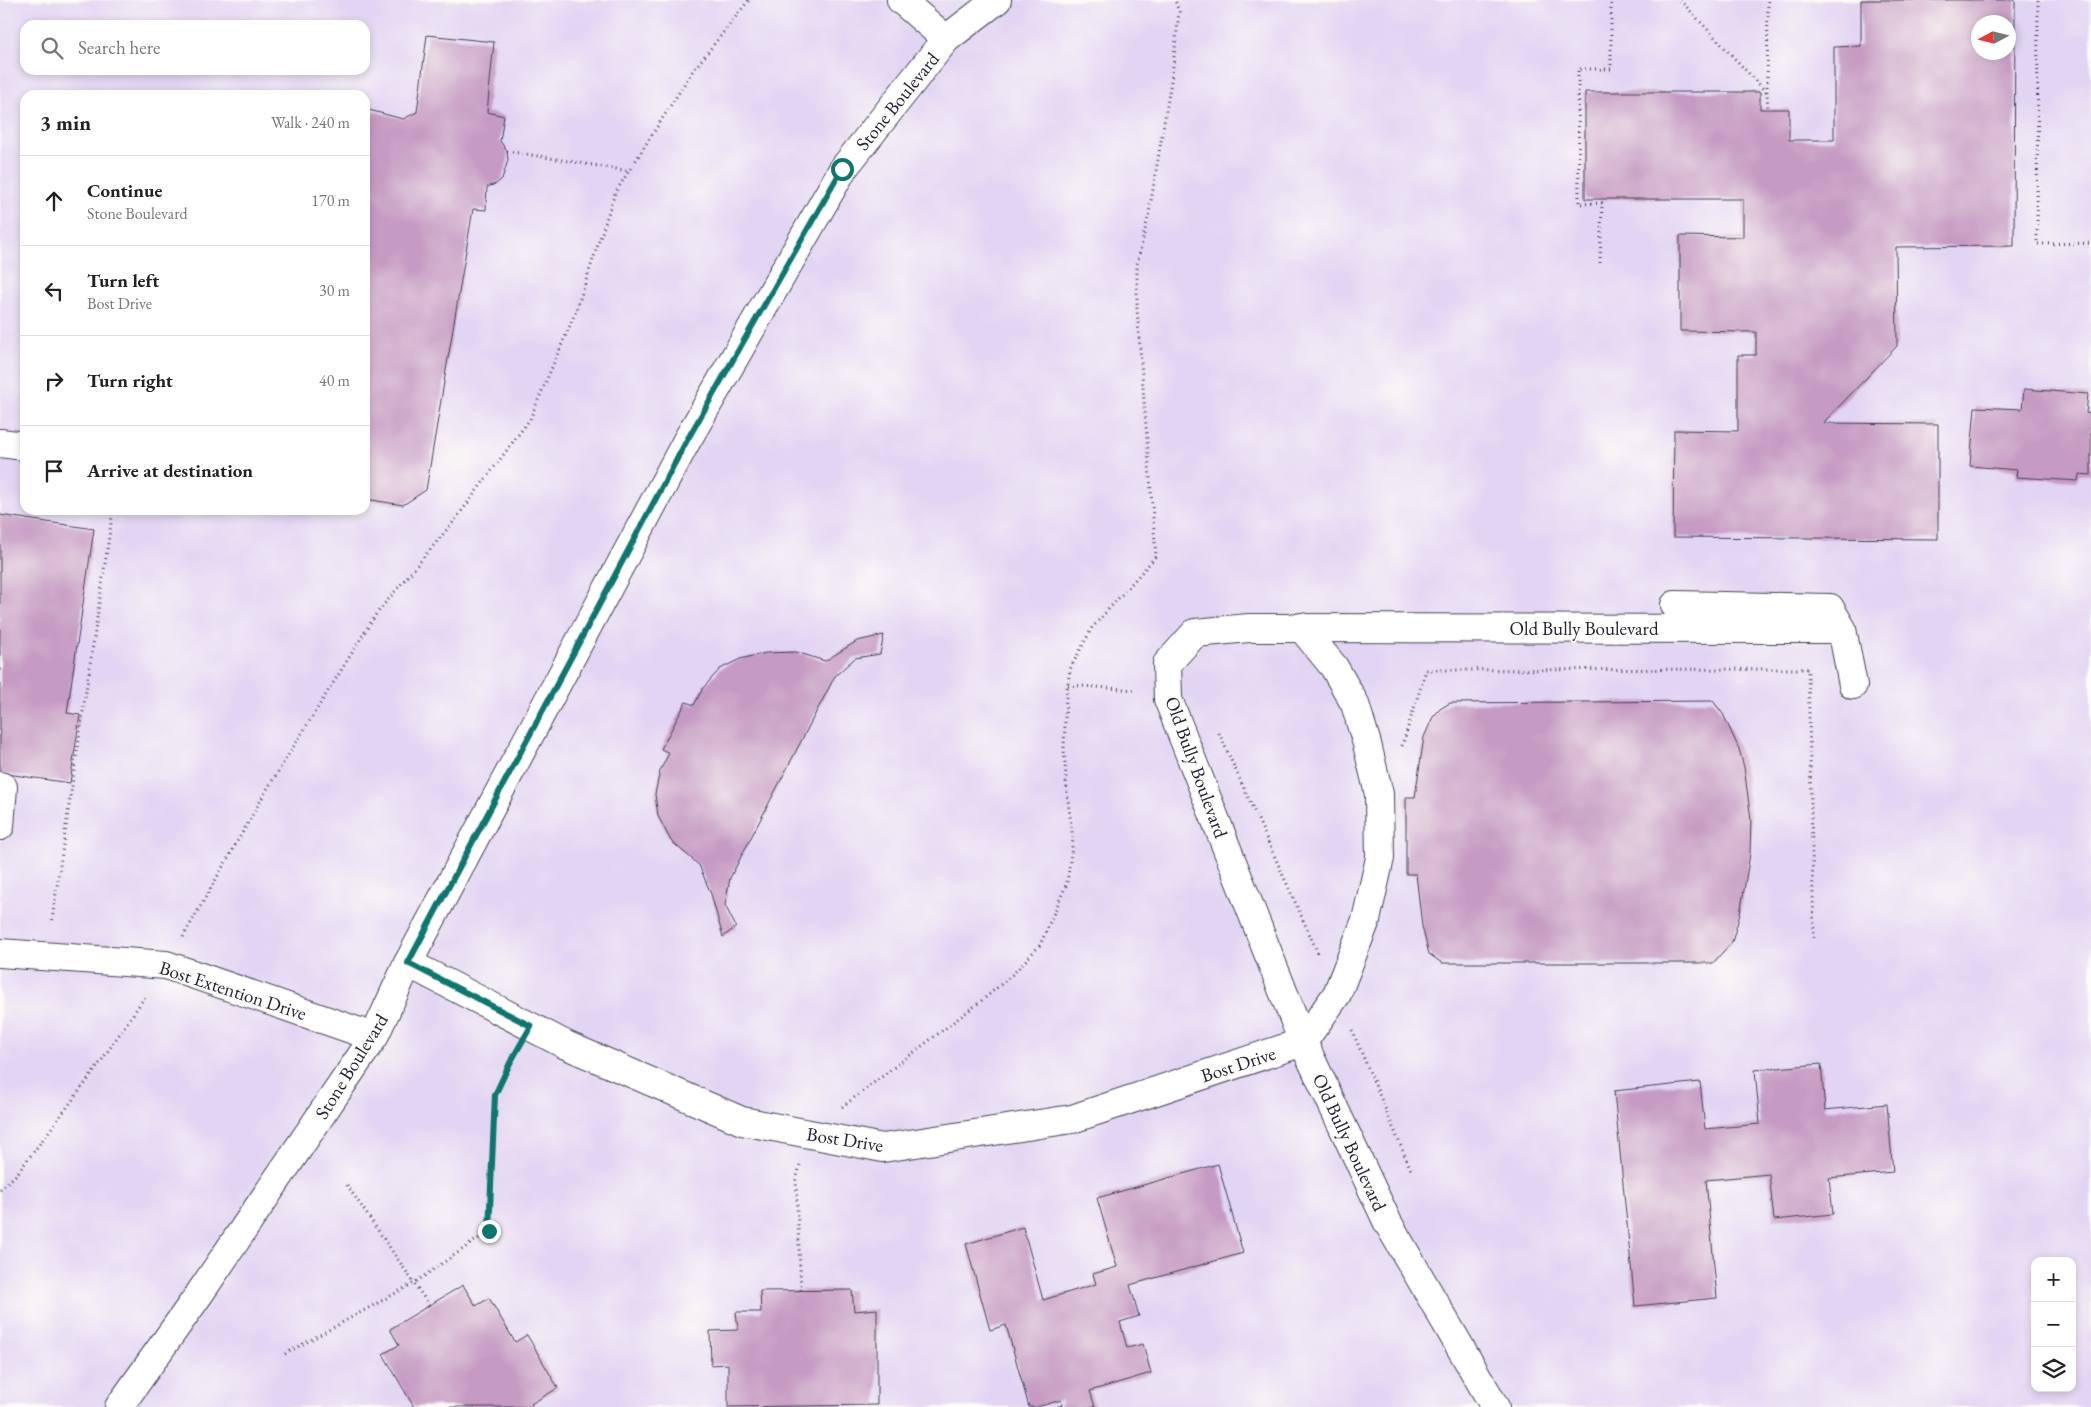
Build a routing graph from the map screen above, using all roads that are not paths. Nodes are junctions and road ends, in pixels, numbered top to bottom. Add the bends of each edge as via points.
1 (901, 0) edge
2 (997, 0) edge
3 (946, 39) junction
4 (0, 443) edge
5 (20, 445) edge
6 (1676, 606) dead end
7 (1301, 627) junction
8 (1842, 629) junction
9 (1854, 685) dead end
10 (0, 786) edge
11 (0, 826) edge
12 (0, 953) edge
13 (408, 963) junction
14 (374, 1037) junction
15 (1303, 1042) junction
16 (119, 1407) edge
17 (1495, 1407) edge

1 - 3 street
2 - 3 street, Stone Boulevard
3 - 13 street, Stone Boulevard via 842,169 686,442
4 - 5 street
6 - 8 street via 1830,608
7 - 8 street, Old Bully Boulevard
7 - 15 street via 1334,666 1355,704 1379,794 1380,858 1366,920 1337,994
7 - 15 street, Old Bully Boulevard via 1195,633 1167,664 1168,699
8 - 9 street
10 - 11 street via 3,787
12 - 14 street, Bost Extention Drive via 166,966
13 - 14 street, Stone Boulevard
13 - 15 street, Bost Drive via 566,1045 742,1122 884,1148 1072,1119
14 - 16 street, Stone Boulevard
15 - 17 street, Old Bully Boulevard via 1388,1223

